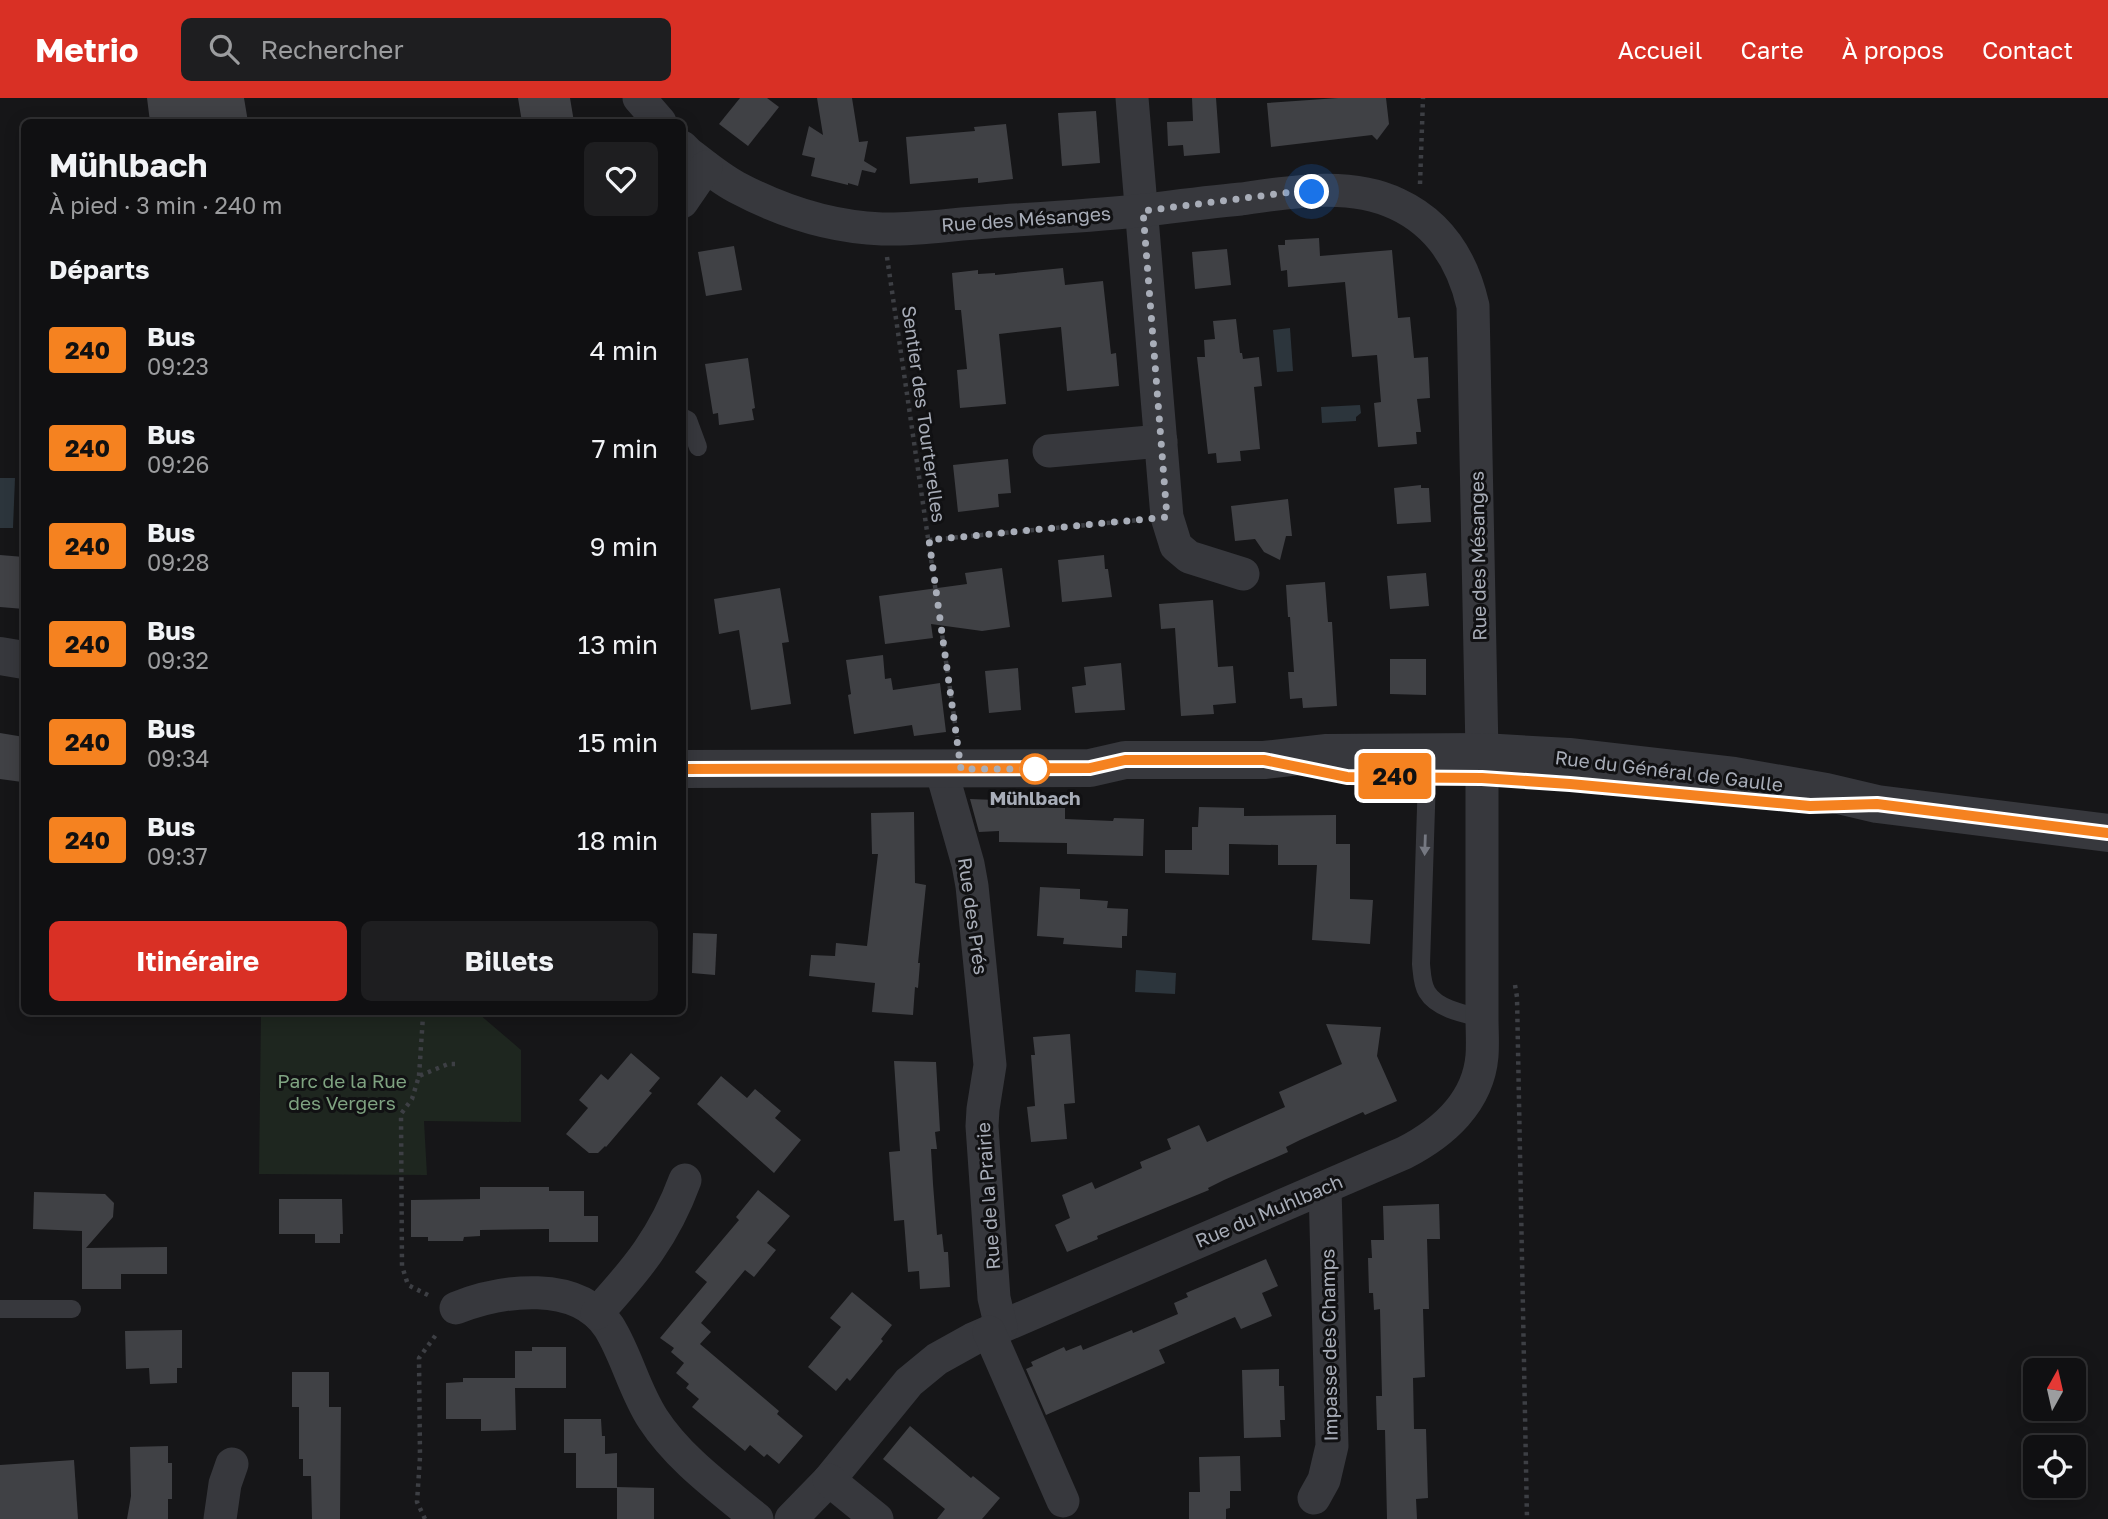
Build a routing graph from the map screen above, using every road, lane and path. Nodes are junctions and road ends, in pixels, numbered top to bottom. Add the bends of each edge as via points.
1 (639, 98) edge
2 (1132, 98) edge
3 (1423, 98) edge
4 (657, 119) edge
5 (694, 157) edge
6 (686, 187) edge
7 (1143, 211) junction
8 (1419, 216) junction
9 (884, 229) junction
10 (686, 419) edge
11 (1161, 441) junction
12 (698, 447) dead end
13 (1049, 451) dead end
14 (1167, 517) junction
15 (929, 540) junction
16 (1243, 574) dead end
17 (0, 656) edge
18 (21, 660) edge
19 (1264, 760) junction
20 (1482, 765) junction
21 (686, 769) edge
22 (951, 769) junction
23 (1427, 777) junction
24 (2108, 833) edge
25 (1514, 975) dead end
26 (424, 1016) dead end
27 (1482, 1018) junction
28 (986, 1024) joint
29 (455, 1064) dead end
30 (419, 1076) junction
31 (685, 1180) dead end
32 (1325, 1188) junction
33 (456, 1308) junction
34 (0, 1309) edge
35 (72, 1309) dead end
36 (597, 1313) junction
37 (995, 1329) junction
38 (232, 1464) dead end
39 (829, 1480) junction
40 (1314, 1498) dead end
41 (1063, 1502) dead end
42 (220, 1519) edge
43 (425, 1519) edge
44 (757, 1519) edge
45 (791, 1519) edge
46 (877, 1519) edge
47 (1527, 1519) edge

1 - 4 street
2 - 7 street
3 - 8 path
5 - 6 street
5 - 9 street, Rue des Mésanges via 734,186 792,212 832,223
7 - 8 street, Rue des Mésanges via 1331,191 1376,197
7 - 9 street, Rue des Mésanges
7 - 11 street
8 - 20 street, Rue des Mésanges via 1459,263 1473,306
9 - 15 path, Sentier des Tourterelles
10 - 12 lane
11 - 13 street
11 - 14 street
14 - 15 path
14 - 16 street via 1176,546 1189,557
15 - 22 path, Sentier des Tourterelles
17 - 18 street
19 - 20 street, Rue du Général de Gaulle via 1327,753
19 - 22 street, Rue du Général de Gaulle via 1125,760 1090,768
19 - 23 street, Rue du Général de Gaulle via 1347,777
20 - 23 street, Rue du Général de Gaulle
20 - 24 street, Rue du Général de Gaulle via 1593,760 1734,776 1877,804
20 - 27 street, Rue du Muhlbach
21 - 22 street, Rue du Général de Gaulle
22 - 28 street, Rue des Prés via 972,886
23 -> 27 lane via 1423,979 1434,999 1456,1012
25 - 47 path
26 - 30 path
27 - 32 street, Rue du Muhlbach via 1477,1078 1452,1120 1425,1143
28 - 37 street, Rue de la Prairie via 990,1065 982,1136
29 - 30 path
30 - 33 path via 412,1099 401,1114 402,1266 408,1284
31 - 36 street via 654,1245
32 - 37 street, Rue du Muhlbach
32 - 40 street, Impasse des Champs via 1332,1446 1324,1480
33 - 36 street via 489,1296 541,1293 581,1302
33 - 43 path via 419,1358 417,1502
34 - 35 lane
36 - 44 street via 667,1438
37 - 39 street, Rue du Muhlbach via 921,1370
37 - 41 street, Rue de la Prairie
38 - 42 street
39 - 45 street, Rue du Muhlbach
39 - 46 street

